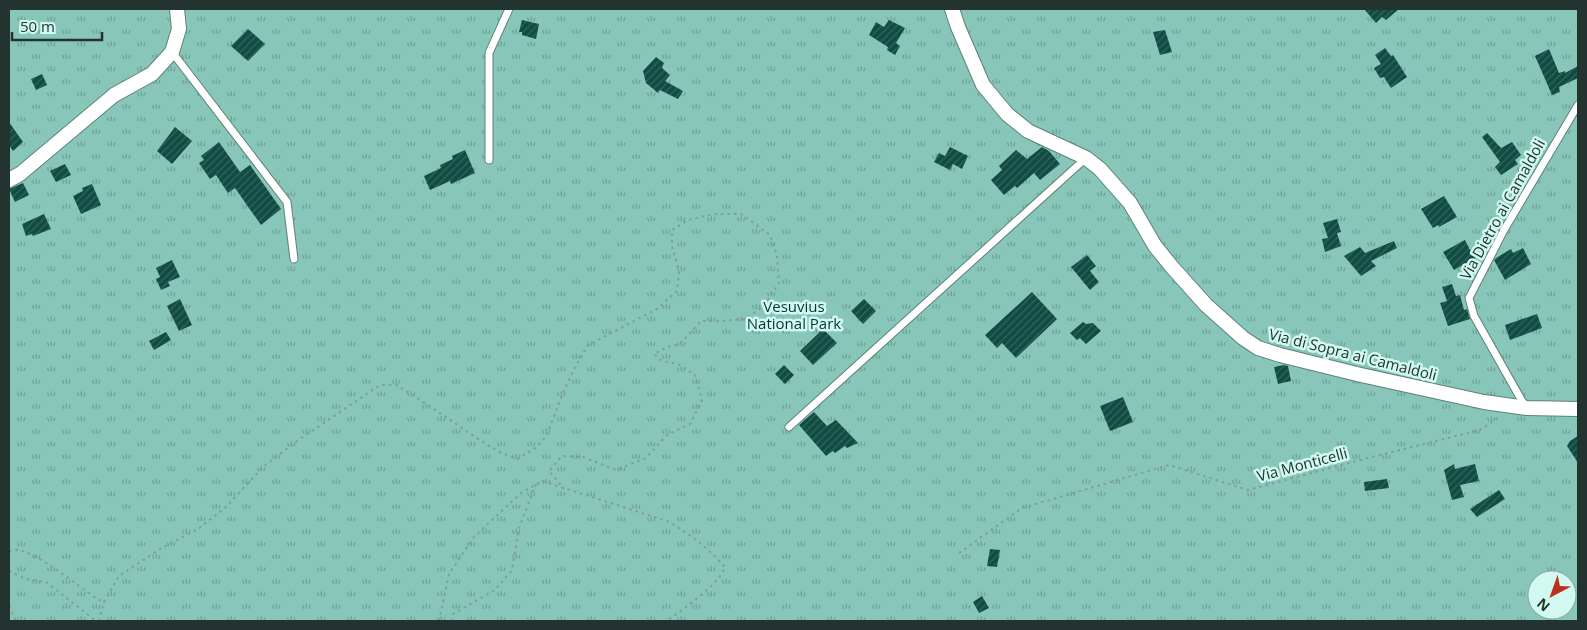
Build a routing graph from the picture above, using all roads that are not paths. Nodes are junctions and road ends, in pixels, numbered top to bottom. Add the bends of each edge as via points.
1 (177, 9) edge
2 (509, 9) edge
3 (952, 9) edge
4 (172, 52) junction
5 (1578, 105) edge
6 (1086, 158) junction
7 (489, 160) dead end
8 (9, 180) edge
9 (294, 259) dead end
10 (1521, 407) junction
11 (1578, 410) edge
12 (788, 427) dead end

1 - 4 street via 179,28
2 - 7 lane via 489,53
3 - 6 street, Via di Sopra ai Camaldoli via 983,85 1007,114 1028,131
4 - 8 street via 152,74 114,95
4 - 9 lane via 287,202
5 - 10 lane, Via Dietro ai Camaldoli via 1504,230 1469,298 1474,316
6 - 10 street, Via di Sopra ai Camaldoli via 1130,203 1155,246 1195,293 1258,348 1361,375
6 - 12 lane
10 - 11 street, Via di Sopra ai Camaldoli

